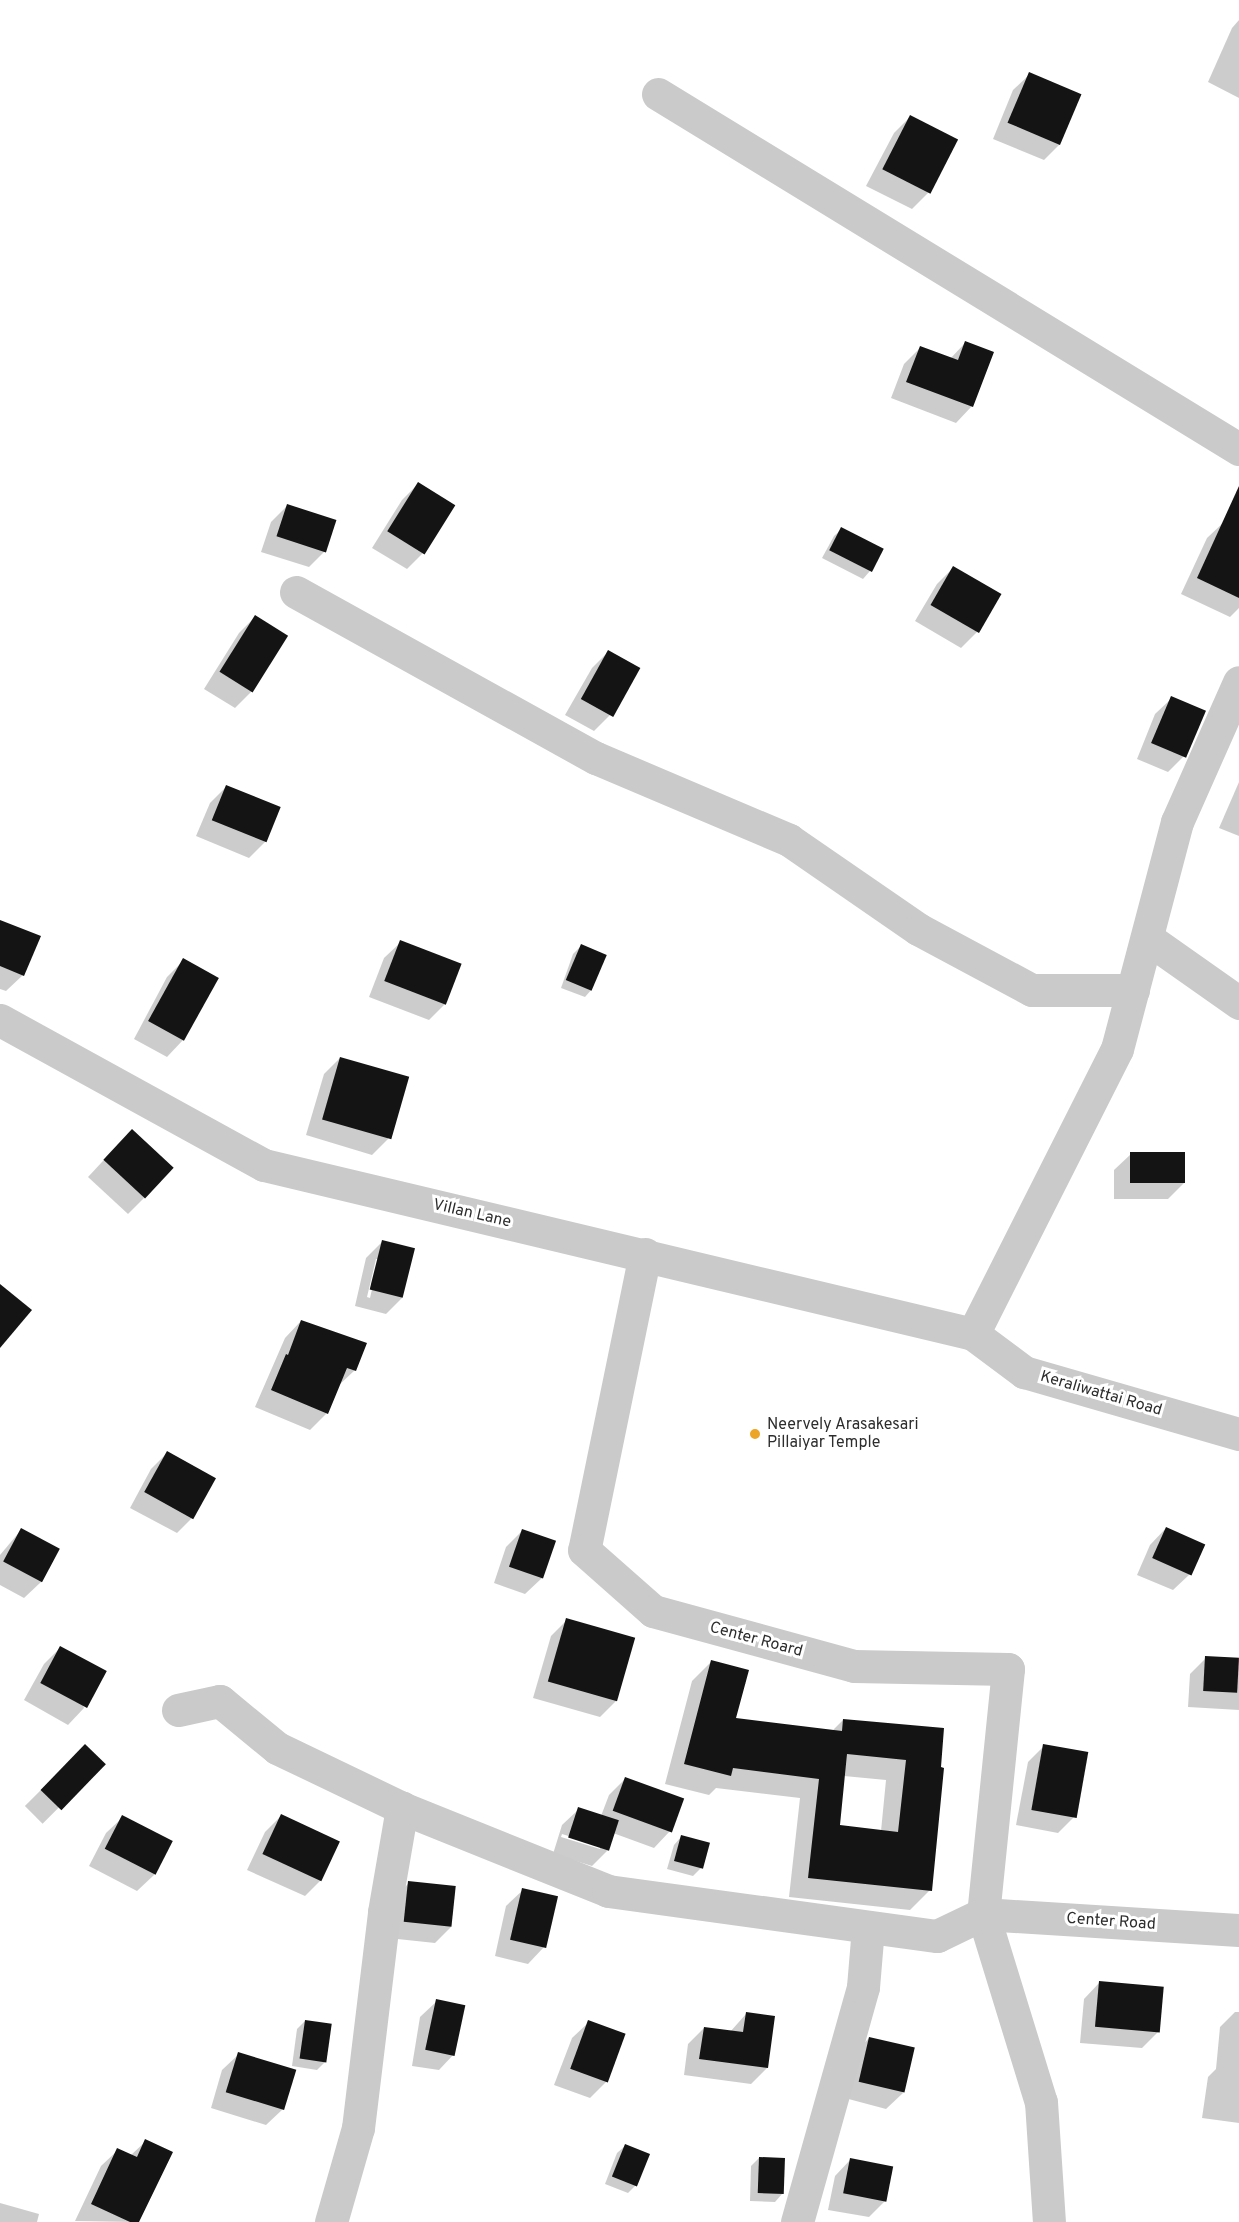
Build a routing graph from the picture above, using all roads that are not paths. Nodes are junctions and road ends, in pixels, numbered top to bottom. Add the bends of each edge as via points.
1 (657, 94) dead end
2 (1239, 449) edge
3 (296, 592) dead end
4 (1239, 682) edge
5 (1147, 938) junction
6 (1133, 990) junction
7 (1239, 1003) edge
8 (0, 1020) edge
9 (645, 1254) junction
10 (974, 1334) junction
11 (1239, 1434) edge
12 (178, 1710) dead end
13 (402, 1808) junction
14 (983, 1914) junction
15 (868, 1927) junction
16 (1239, 1930) edge
17 (331, 2222) edge
18 (797, 2222) edge
19 (1048, 2222) edge

1 - 2 street
3 - 6 street via 596,758 789,840 918,929 1032,990
4 - 5 street via 1177,822
5 - 6 street
5 - 7 street
6 - 10 street via 1117,1049
8 - 9 street, Villan Lane via 264,1165
9 - 10 street, Villan Lane
9 - 14 street, Center Roard via 584,1550 653,1611 854,1666 1008,1669
10 - 11 street, Keraliwattai Road via 1024,1372
12 - 13 street via 220,1701 277,1748
13 - 15 street via 608,1891
13 - 17 street via 384,1912 358,2128
14 - 15 street via 937,1936
14 - 16 street, Center Road
14 - 19 street via 1041,2102
15 - 18 street via 863,1987

